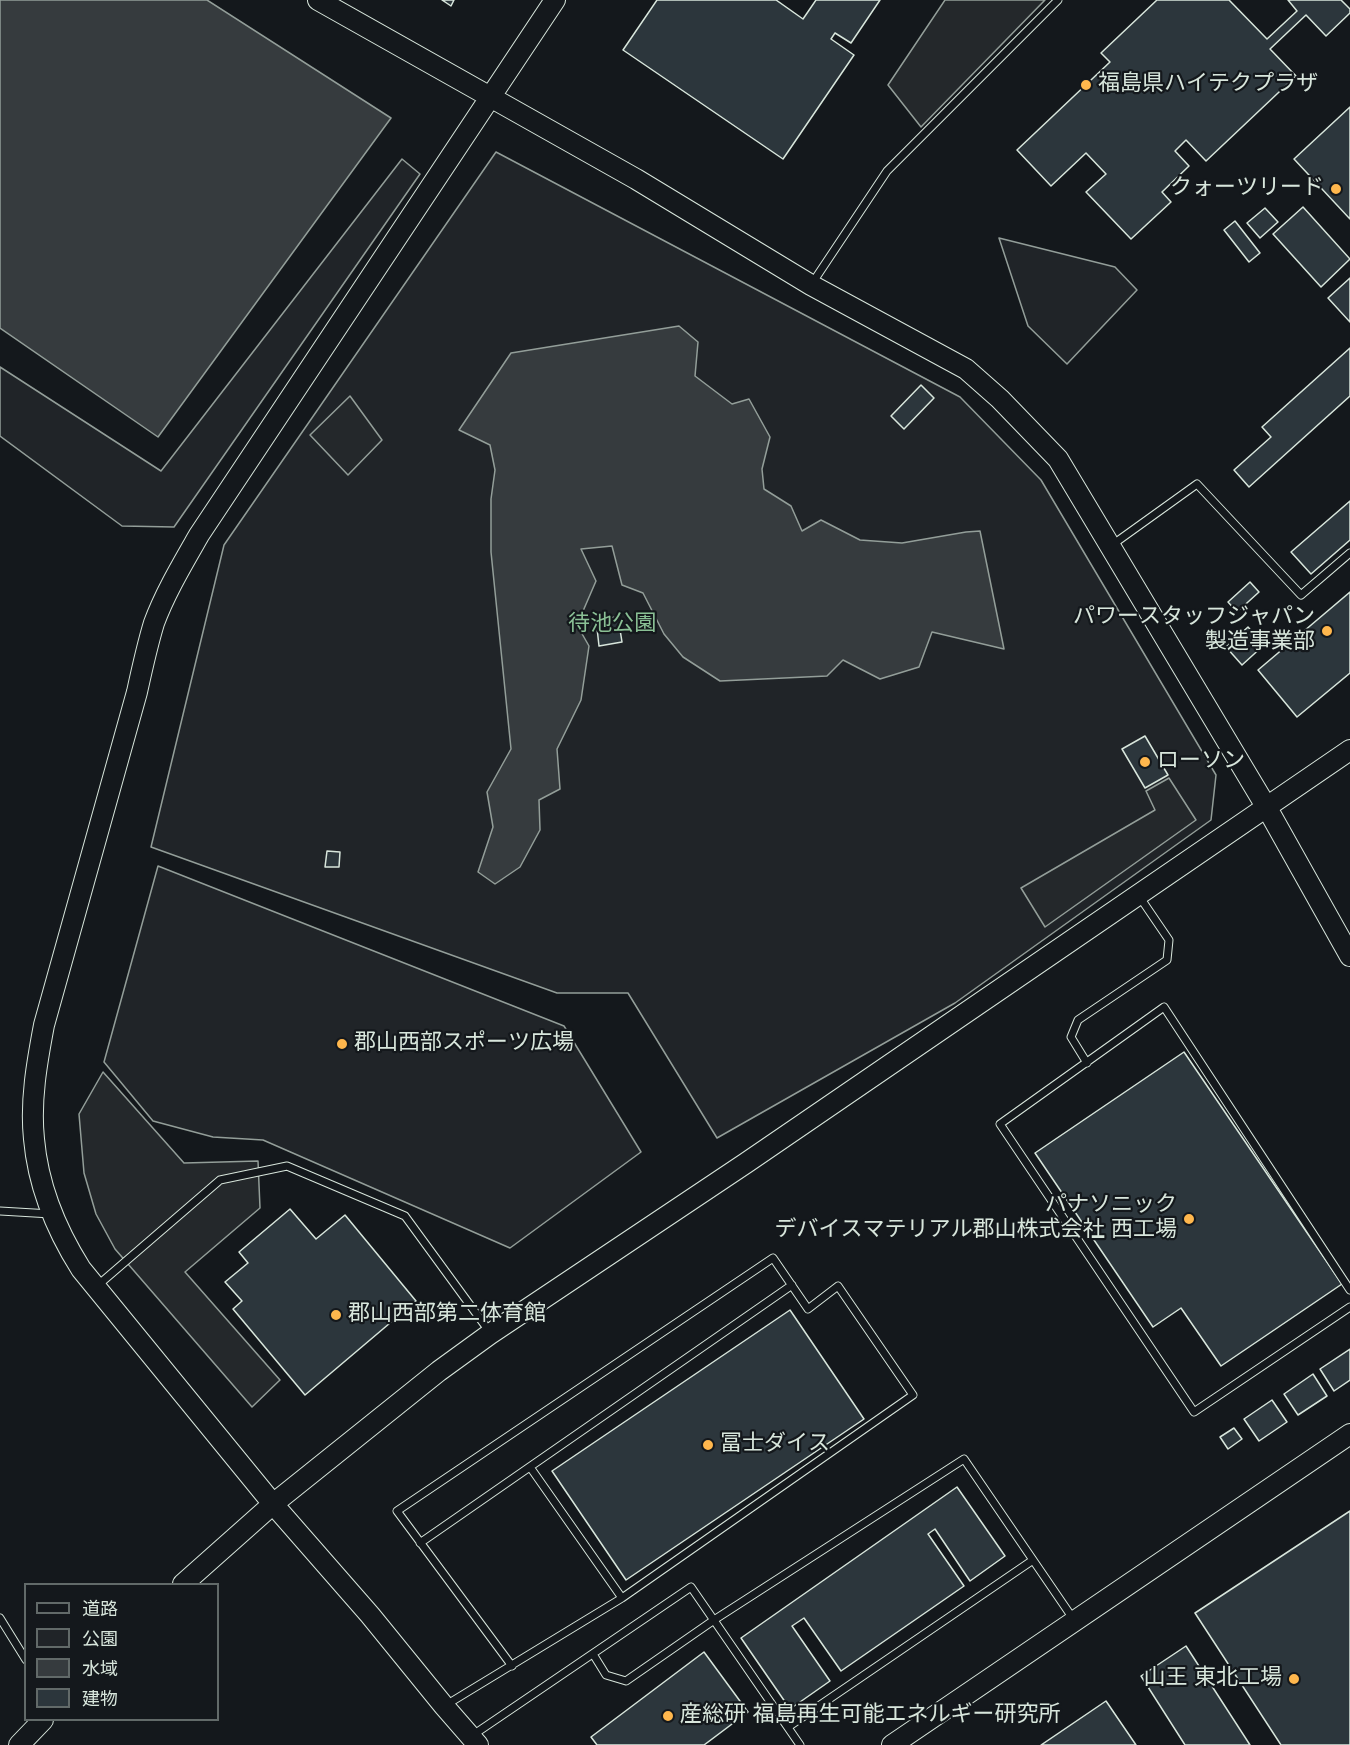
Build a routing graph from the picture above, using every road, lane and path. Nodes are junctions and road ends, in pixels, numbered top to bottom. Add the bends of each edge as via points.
1 (318, 0) edge
2 (555, 0) edge
3 (1058, 0) edge
4 (490, 97) junction
5 (811, 285) junction
6 (1112, 545) junction
7 (1350, 553) edge
8 (1350, 750) edge
9 (1267, 808) junction
10 (1139, 896) junction
11 (1350, 956) edge
12 (1087, 1063) junction
13 (0, 1211) edge
14 (53, 1215) junction
15 (792, 1286) junction
16 (95, 1288) junction
17 (1350, 1290) edge
18 (1350, 1307) edge
19 (490, 1334) junction
20 (1350, 1434) edge
21 (530, 1467) junction
22 (273, 1504) junction
23 (420, 1543) junction
24 (1033, 1560) junction
25 (184, 1583) edge
26 (622, 1598) junction
27 (0, 1618) edge
28 (714, 1620) junction
29 (1075, 1621) junction
30 (592, 1654) junction
31 (24, 1657) edge
32 (512, 1666) junction
33 (444, 1706) junction
34 (41, 1721) edge
35 (788, 1727) junction
36 (475, 1741) edge
37 (19, 1745) edge
38 (800, 1745) edge
39 (892, 1745) edge

1 - 4 street
2 - 4 street
3 - 5 lane via 887,171
4 - 5 street
4 - 14 street via 199,535 155,621 44,1025 35,1072 34,1139
5 - 6 street via 966,369 1058,459
6 - 7 lane via 1197,484 1301,595
6 - 9 street
8 - 9 street
9 - 10 street
9 - 11 street
10 - 12 lane via 1168,940 1167,960 1078,1020 1071,1037
10 - 19 street
12 - 17 lane via 1164,1007
12 - 18 lane via 1000,1124 1194,1412
13 - 14 lane
14 - 16 street via 68,1249
15 - 21 lane
15 - 23 lane via 773,1258 397,1511
15 - 26 lane via 808,1309 838,1286 913,1395
16 - 19 lane via 220,1180 287,1166 405,1216
16 - 22 street
19 - 22 street
20 - 29 street
21 - 23 lane
21 - 26 lane
22 - 25 street
22 - 33 street
23 - 32 lane
24 - 28 lane via 964,1459
24 - 29 lane
24 - 35 lane
26 - 32 lane
27 - 31 lane
28 - 30 lane via 626,1681 606,1675
28 - 30 lane via 691,1587
28 - 35 lane
29 - 39 street
30 - 36 lane
32 - 33 lane
33 - 36 street
34 - 37 street
35 - 38 lane

